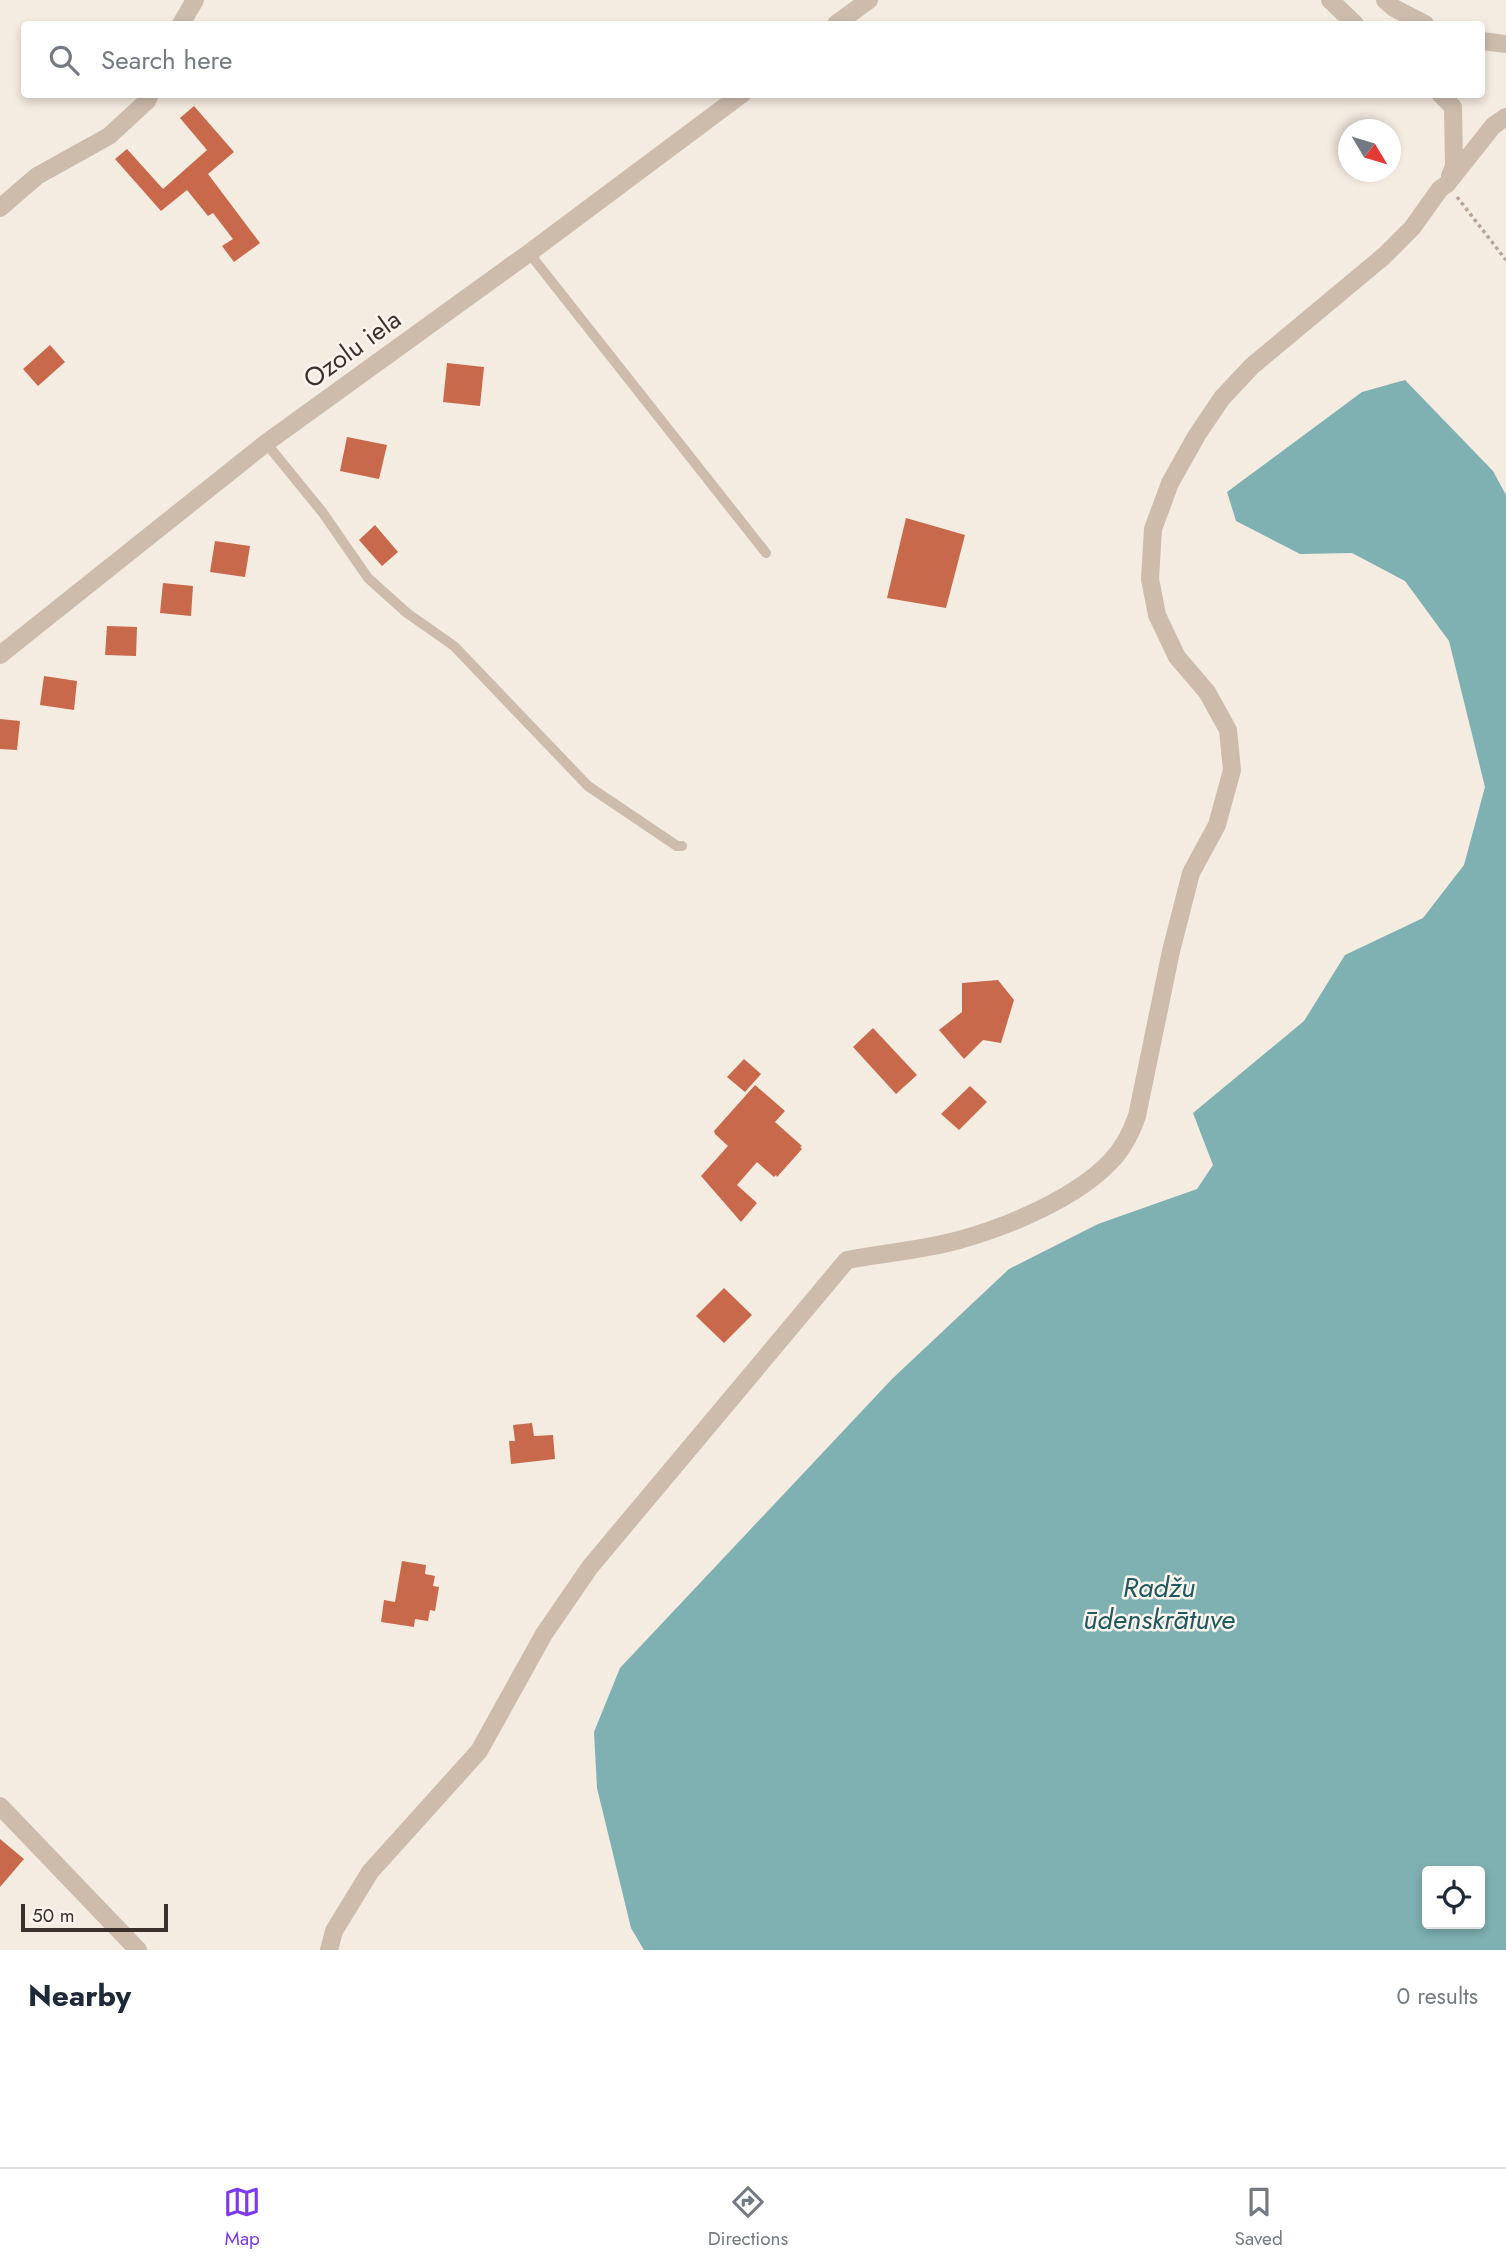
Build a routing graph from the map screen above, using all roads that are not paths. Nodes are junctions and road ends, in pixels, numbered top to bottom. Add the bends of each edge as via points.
1 (195, 0) edge
2 (869, 0) edge
3 (1330, 0) edge
4 (1385, 0) edge
5 (183, 21) edge
6 (840, 21) edge
7 (1352, 21) edge
8 (1419, 21) edge
9 (1485, 41) edge
10 (1506, 44) edge
11 (148, 98) edge
12 (737, 98) edge
13 (1444, 98) edge
14 (1506, 117) edge
15 (1447, 184) junction
16 (0, 208) edge
17 (529, 253) junction
18 (266, 443) junction
19 (766, 553) dead end
20 (0, 655) edge
21 (682, 846) dead end
22 (0, 1806) edge
23 (138, 1950) edge
24 (329, 1950) edge

1 - 5 street
2 - 6 street
3 - 7 street
4 - 8 street
9 - 10 street
11 - 16 street via 109,135 37,176
12 - 17 street, Ozolu iela
13 - 15 street via 1453,107 1454,166
14 - 15 street via 1493,126
15 - 24 street via 1384,256 1252,366 1222,398 1170,483 1153,529 1150,579 1157,615 1177,657 1207,692 1228,730 1232,770 1217,825 1191,873 1128,1139 1088,1183 1018,1220 958,1241 847,1260 590,1567 544,1634 479,1751 370,1872 334,1931
17 - 18 street, Ozolu iela
17 - 19 lane
18 - 20 street, Ozolu iela
18 - 21 lane via 368,578 454,646 588,786
22 - 23 street

